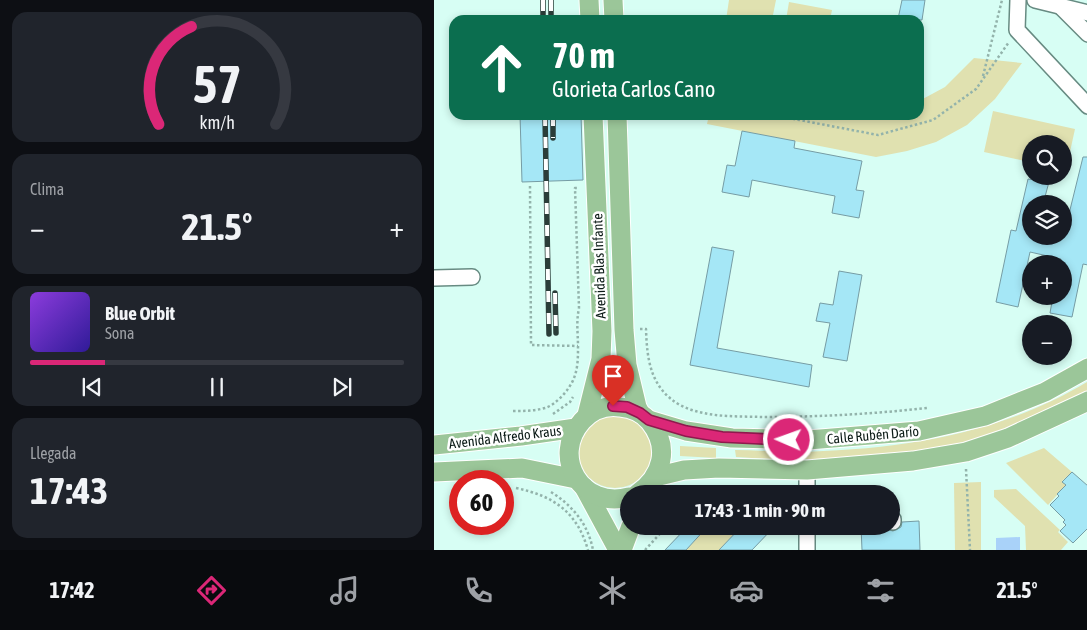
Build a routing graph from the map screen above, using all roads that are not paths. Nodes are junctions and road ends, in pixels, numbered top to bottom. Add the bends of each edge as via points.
1 (589, 0) edge
2 (613, 0) edge
3 (1018, 0) edge
4 (1035, 0) edge
5 (1060, 6) junction
6 (1087, 13) edge
7 (590, 15) edge
8 (614, 15) edge
9 (1087, 34) edge
10 (1087, 106) edge
11 (593, 120) edge
12 (617, 120) edge
13 (472, 277) dead end
14 (434, 278) edge
15 (1087, 368) edge
16 (1087, 401) edge
17 (644, 416) junction
18 (582, 422) junction
19 (434, 445) edge
20 (808, 470) junction
21 (434, 472) edge
22 (580, 483) junction
23 (647, 485) edge
24 (652, 485) edge
25 (803, 485) edge
26 (620, 499) edge
27 (627, 535) edge
28 (807, 535) edge
29 (620, 550) edge
30 (807, 550) edge

1 - 7 main road
2 - 8 main road
3 - 10 street via 1017,30
4 - 5 street
5 - 6 street
5 - 9 street
11 - 18 main road, Avenida Blas Infante via 601,359
12 - 17 main road, Avenida Blas Infante via 626,356 635,399
13 - 14 street
15 - 17 main road, Calle Rubén Darío via 1045,392 984,416 919,432 808,440 732,438 686,431
16 - 20 main road, Calle Rubén Darío via 1008,438 966,452 913,461
17 - 18 main road, Calle Rubén Darío via 627,407 613,406 600,409
17 - 23 main road, Avenida Blas Infante via 658,433 662,447 661,463
18 - 19 main road, Avenida Alfredo Kraus via 522,436
18 - 22 main road, Avenida Blas Infante via 570,440 569,454 571,467
20 - 24 main road, Calle Rubén Darío via 684,470
20 - 25 street
21 - 22 main road, Avenida Alfredo Kraus via 522,468
22 - 26 main road, Avenida Alfredo Kraus via 595,495
22 - 29 main road, Avenida Blas Infante
27 - 29 main road
28 - 30 street

